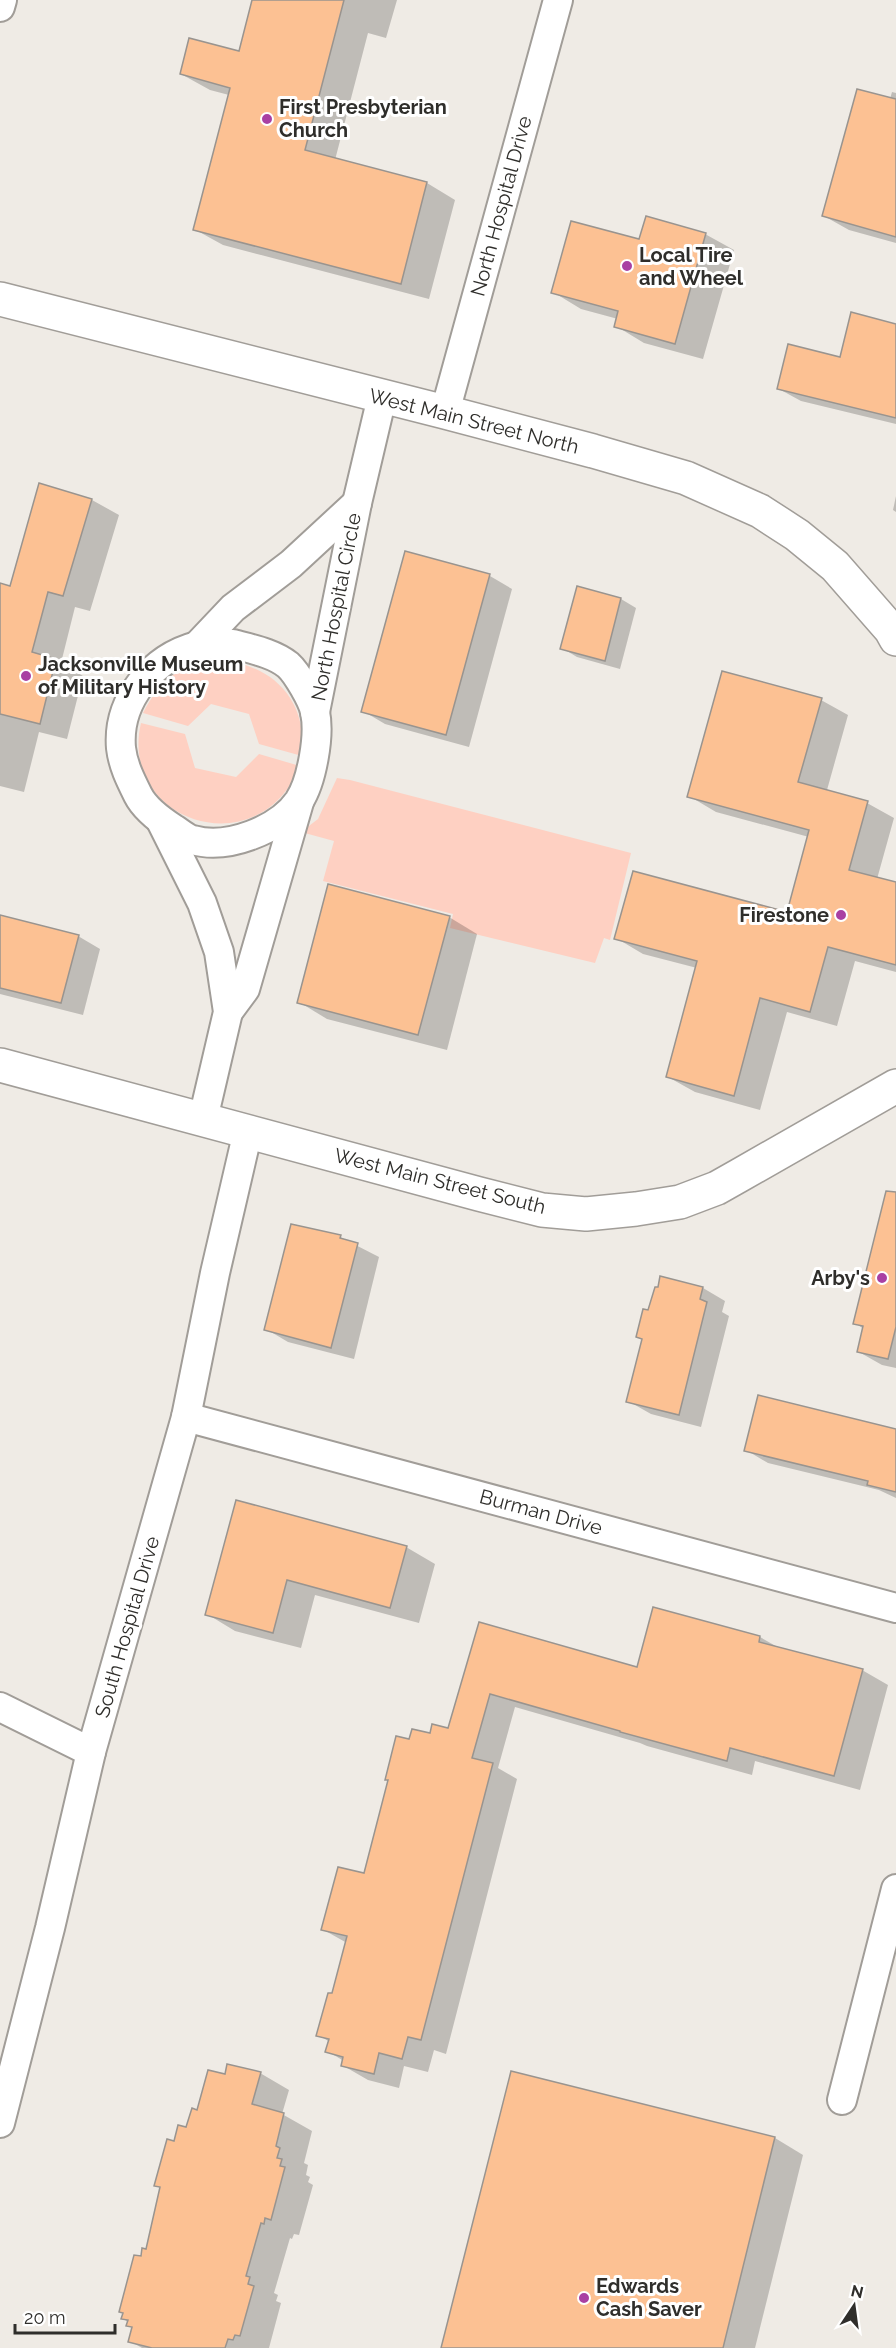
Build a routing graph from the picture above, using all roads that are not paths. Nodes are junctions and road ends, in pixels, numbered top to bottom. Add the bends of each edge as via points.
1 (2, 0) edge
2 (558, 0) edge
3 (0, 8) edge
4 (0, 299) edge
5 (382, 397) junction
6 (445, 412) junction
7 (357, 503) junction
8 (896, 639) edge
9 (197, 646) junction
10 (315, 712) junction
11 (299, 800) junction
12 (161, 820) junction
13 (228, 1012) junction
14 (0, 1065) edge
15 (896, 1086) edge
16 (203, 1119) junction
17 (248, 1131) junction
18 (186, 1417) junction
19 (896, 1608) edge
20 (0, 1707) edge
21 (91, 1752) junction
22 (896, 1889) edge
23 (842, 2100) dead end
24 (0, 2123) edge

1 - 3 street
2 - 6 street, North Hospital Drive
4 - 5 main road, West Main Street North
5 - 6 main road, West Main Street North
5 - 7 street, North Hospital Circle
6 - 8 main road, West Main Street North via 686,478 750,506 797,535 835,566
7 - 9 street, North Hospital Circle via 291,564 233,608
7 - 10 street, North Hospital Circle
9 - 10 street, North Hospital Circle via 233,644 261,651 288,666
9 - 12 street, North Hospital Circle via 162,662 135,690 124,715 121,746 126,771 140,800
10 - 11 street, North Hospital Circle via 314,763
11 - 12 street, North Hospital Circle via 285,817 267,828 223,842 192,840
11 - 13 street, North Hospital Circle via 245,989
12 - 13 street, North Hospital Circle via 202,903 219,952
13 - 16 street, North Hospital Circle
14 - 16 main road, West Main Street South
15 - 17 main road, West Main Street South via 717,1188 680,1203 586,1214 542,1210
16 - 17 main road, West Main Street South
17 - 18 street, South Hospital Drive
18 - 19 street, Burman Drive
18 - 21 street, South Hospital Drive
20 - 21 street
21 - 24 street, South Hospital Drive
22 - 23 street

